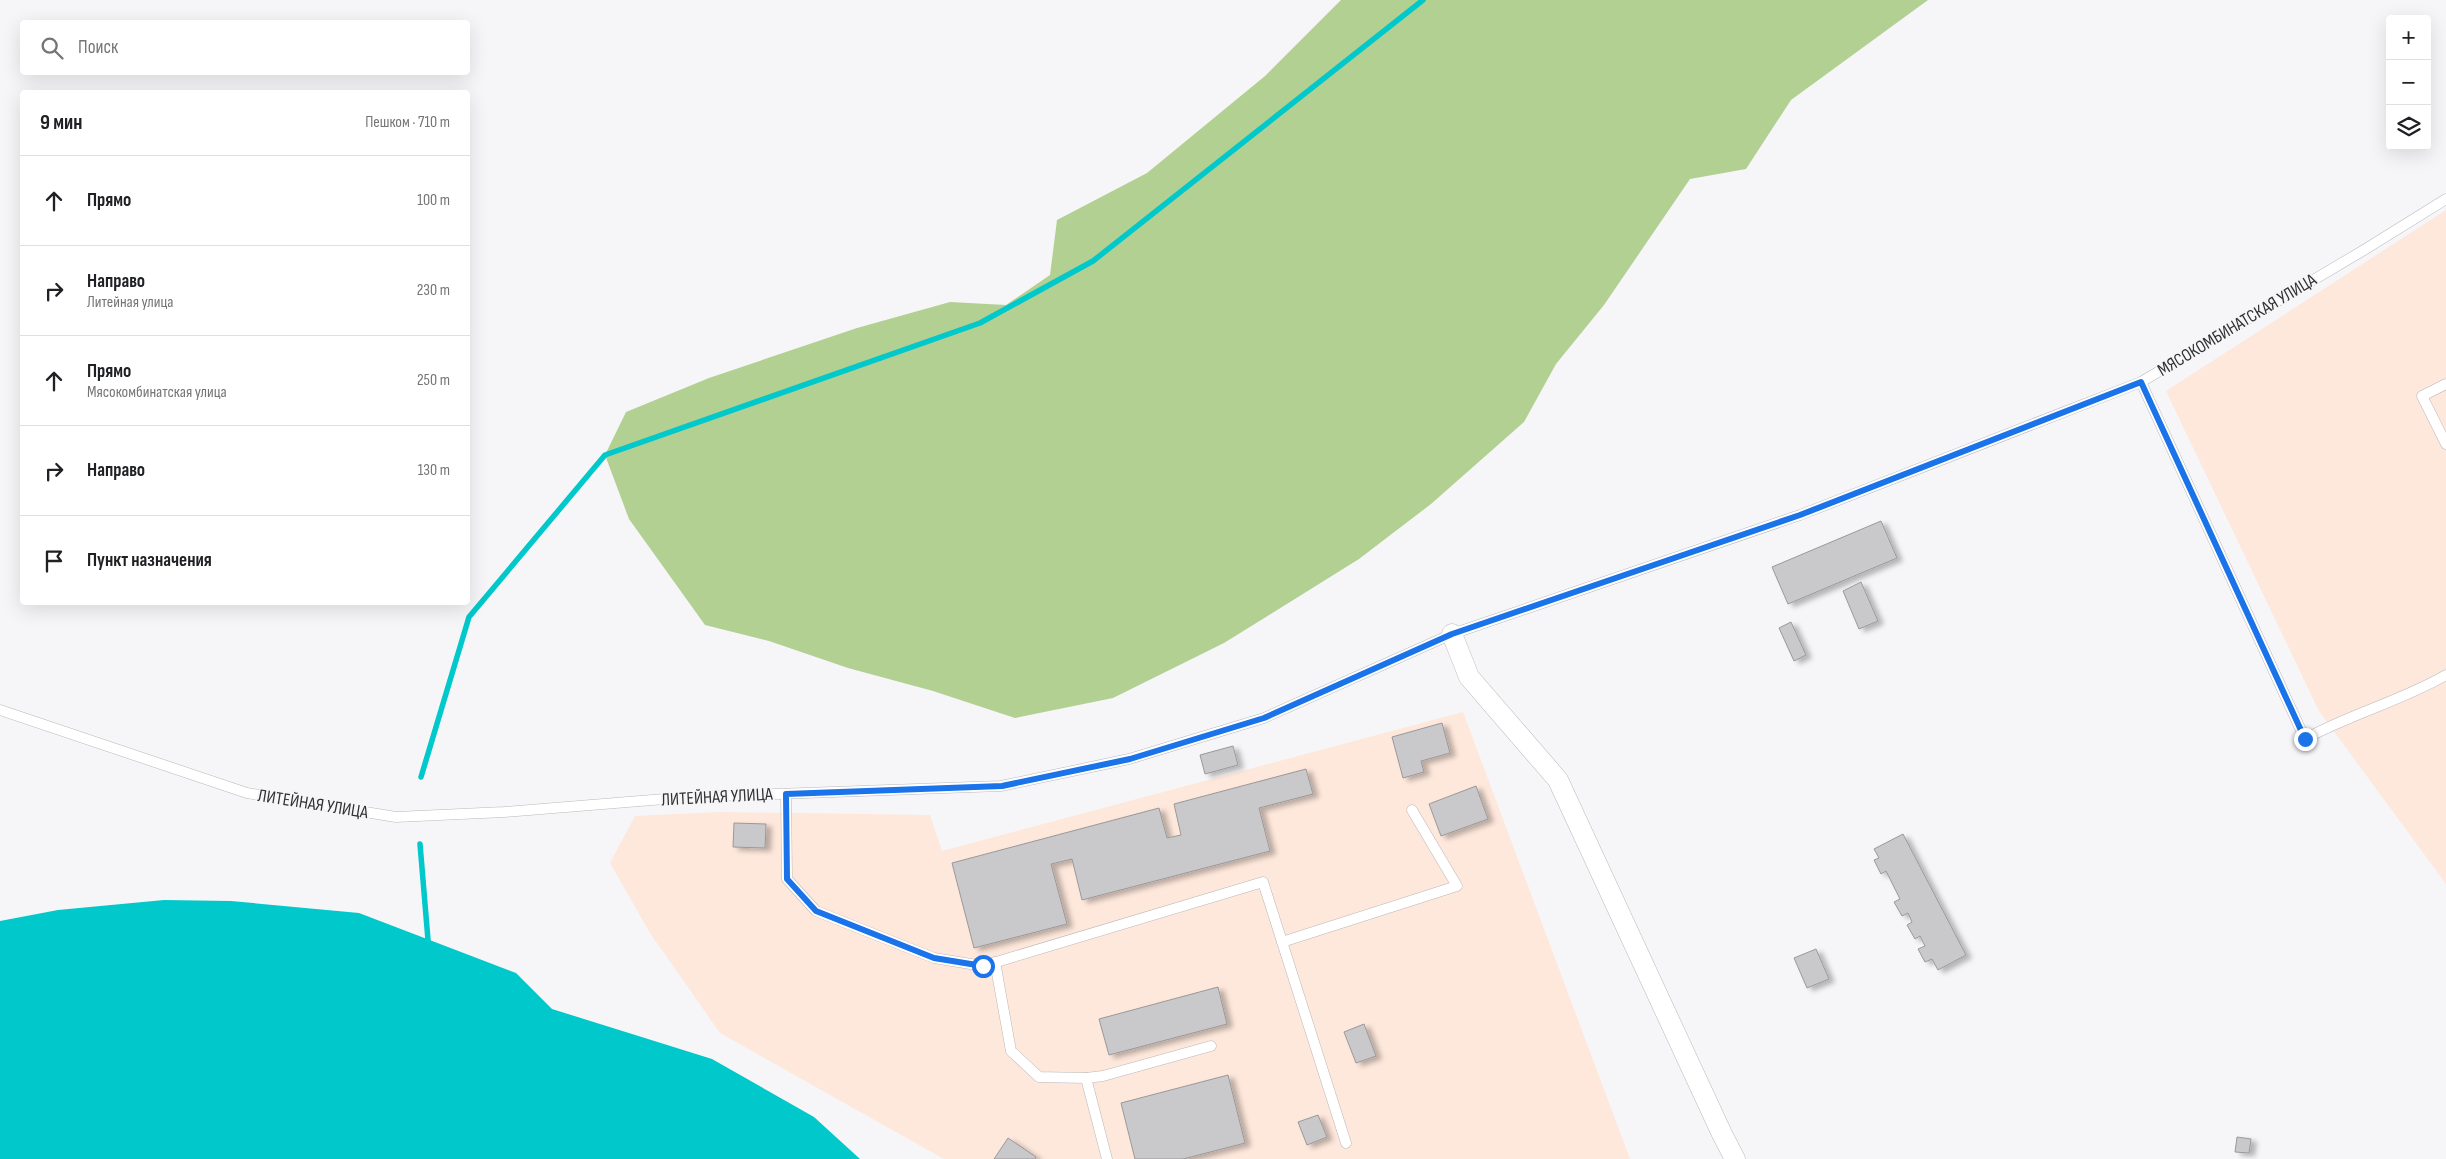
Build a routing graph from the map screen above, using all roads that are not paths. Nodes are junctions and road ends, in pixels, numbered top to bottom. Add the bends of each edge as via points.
1 (2446, 199) edge
2 (2141, 382) junction
3 (2446, 384) edge
4 (2446, 444) edge
5 (1452, 634) junction
6 (2446, 675) edge
7 (0, 710) edge
8 (786, 794) junction
9 (1412, 810) dead end
10 (1282, 942) junction
11 (995, 962) junction
12 (1211, 1046) dead end
13 (1086, 1078) junction
14 (1346, 1143) dead end
15 (1107, 1159) edge
16 (1735, 1159) edge

1 - 2 lane, МЯСОКОМБИНАТСКАЯ УЛИЦА
2 - 5 lane, МЯСОКОМБИНАТСКАЯ УЛИЦА via 1800,515
2 - 6 lane via 2305,739
3 - 4 lane via 2422,396
5 - 8 lane, ЛИТЕЙНАЯ УЛИЦА via 1264,718 1130,759 1002,786
5 - 16 street via 1469,677 1558,780
7 - 8 lane, ЛИТЕЙНАЯ УЛИЦА via 248,793 396,817 689,797
8 - 11 lane via 787,879 816,911 934,958 983,966
9 - 10 lane via 1456,886
10 - 11 lane via 1263,882
10 - 14 lane
11 - 13 lane via 1011,1051 1039,1077
12 - 13 lane
13 - 15 lane

